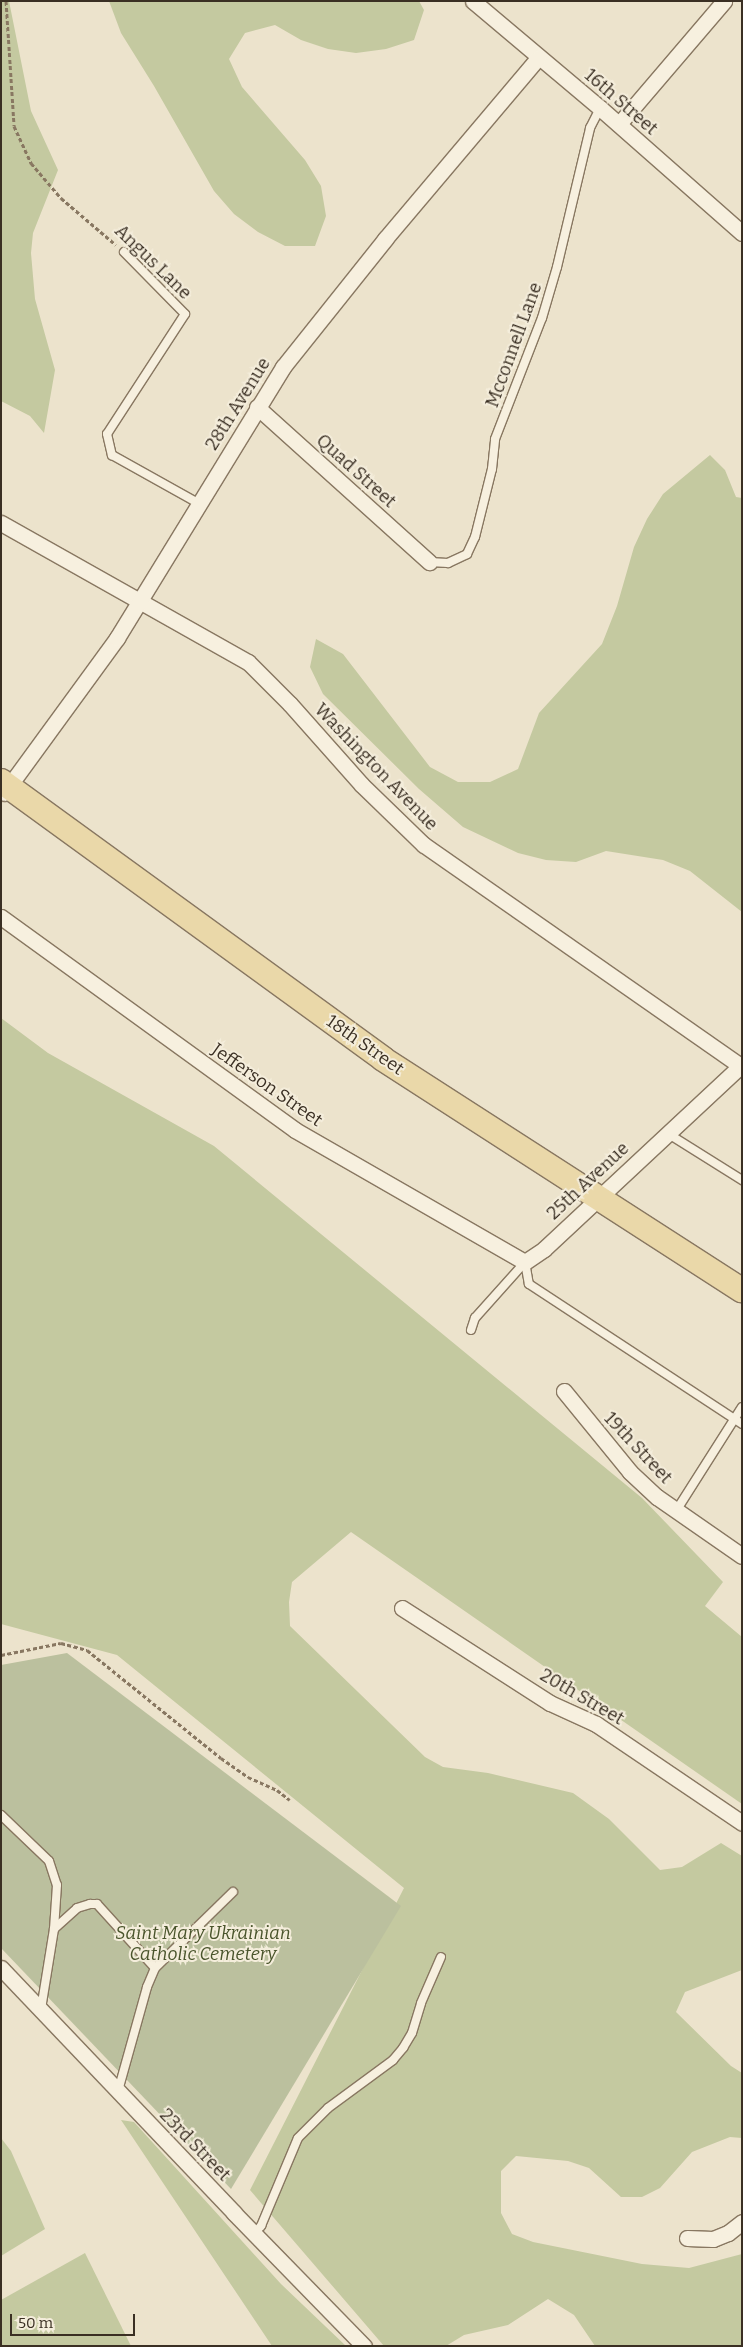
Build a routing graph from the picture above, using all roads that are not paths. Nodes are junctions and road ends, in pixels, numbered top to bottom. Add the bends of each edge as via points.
1 (472, 1) edge
2 (724, 1) edge
3 (539, 57) junction
4 (600, 108) junction
5 (618, 124) junction
6 (742, 233) edge
7 (124, 252) road end
8 (258, 407) junction
9 (198, 503) junction
10 (1, 523) edge
11 (430, 562) joint
12 (140, 601) junction
13 (4, 788) edge
14 (1, 917) edge
15 (741, 1066) edge
16 (667, 1133) junction
17 (742, 1180) edge
18 (599, 1198) junction
19 (525, 1262) junction
20 (742, 1290) edge
21 (471, 1330) dead end
22 (564, 1391) dead end
23 (742, 1407) edge
24 (734, 1419) junction
25 (742, 1424) edge
26 (676, 1511) junction
27 (742, 1556) edge
28 (402, 1608) dead end
29 (1, 1815) edge
30 (742, 1823) edge
31 (232, 1892) dead end
32 (54, 1929) junction
33 (441, 1958) dead end
34 (1, 1968) edge
35 (155, 1968) junction
36 (41, 2009) junction
37 (118, 2091) junction
38 (742, 2222) edge
39 (254, 2234) junction
40 (687, 2238) dead end
41 (364, 2346) edge

1 - 3 street, 16th Street
2 - 5 street
3 - 4 street, 16th Street
3 - 8 street, 28th Avenue via 310,331
4 - 5 street, 16th Street
4 - 11 lane, Mcconnell Lane via 590,128 542,318 495,439 492,469 476,537 467,554 448,563
5 - 6 street, 16th Street
7 - 9 lane, Angus Lane via 185,314 107,434 112,454
8 - 9 street, 28th Avenue
8 - 11 street, Quad Street
9 - 12 street, 28th Avenue
10 - 12 street, Washington Avenue
12 - 13 street, 28th Avenue via 117,638
12 - 15 street, Washington Avenue via 248,662 362,785 424,845
13 - 18 main road, 18th Street via 383,1059
14 - 19 street, Jefferson Street via 294,1130
15 - 16 street, 25th Avenue
16 - 17 lane
16 - 18 street, 25th Avenue
18 - 19 street, 25th Avenue via 544,1249
18 - 20 main road, 18th Street
19 - 21 lane, 25th Avenue via 475,1318
19 - 24 lane via 529,1284
22 - 26 street, 19th Street via 630,1472
23 - 24 lane
24 - 25 lane
24 - 26 lane
26 - 27 street, 19th Street
28 - 30 street, 20th Street via 550,1702 596,1724
29 - 32 lane via 49,1861 57,1885
31 - 35 lane
32 - 35 lane via 76,1908 97,1904
32 - 36 lane
33 - 39 lane via 403,2048 393,2060 328,2108 298,2138 261,2226
34 - 36 street, 23rd Street
35 - 37 lane
36 - 37 street, 23rd Street
37 - 39 street, 23rd Street
38 - 40 street via 714,2239
39 - 41 street, 23rd Street

